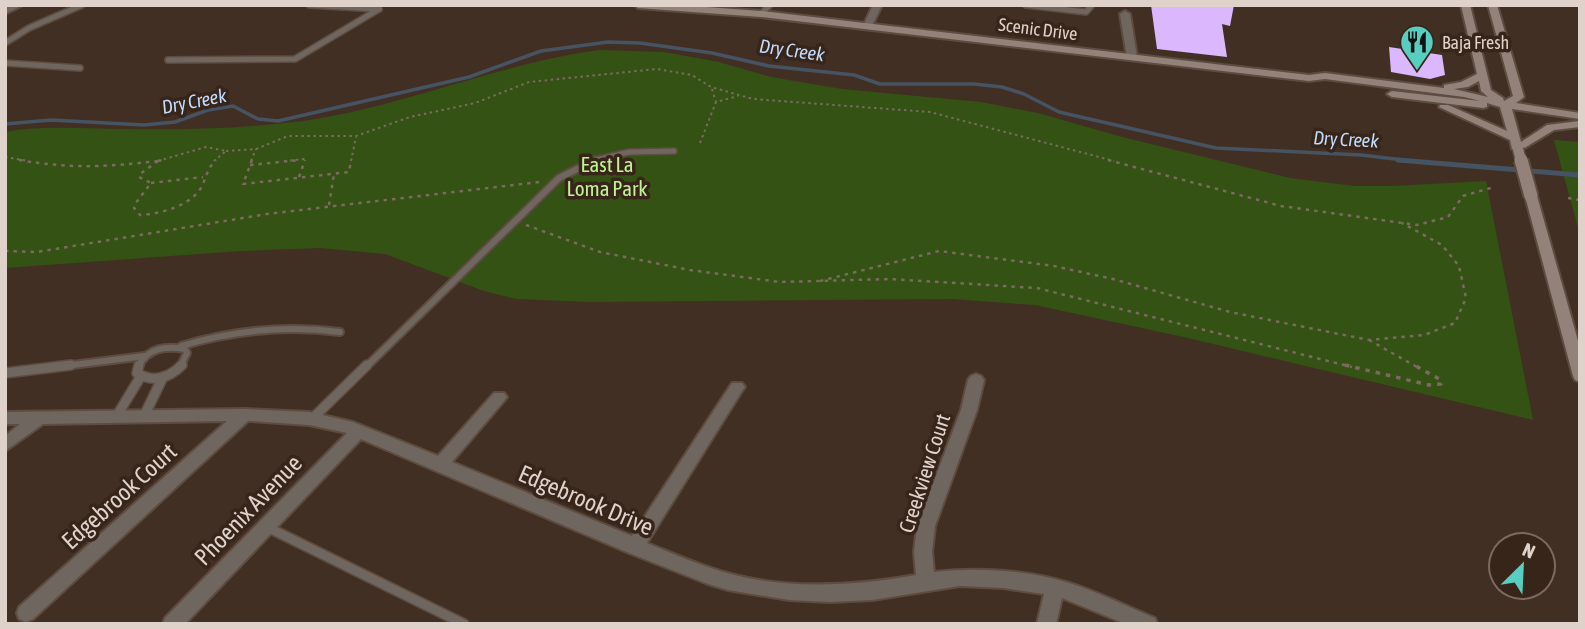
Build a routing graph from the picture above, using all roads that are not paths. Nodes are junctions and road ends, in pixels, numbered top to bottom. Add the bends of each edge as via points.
1 (82, 5) edge
2 (309, 5) edge
3 (638, 5) edge
4 (771, 5) edge
5 (878, 5) edge
6 (1026, 5) edge
7 (1092, 5) edge
8 (1465, 5) edge
9 (1492, 5) edge
10 (1124, 9) edge
11 (761, 15) junction
12 (868, 26) junction
13 (5, 43) edge
14 (1132, 57) junction
15 (168, 60) dead end
16 (5, 62) edge
17 (80, 68) dead end
18 (1483, 75) junction
19 (1418, 93) junction
20 (1505, 105) junction
21 (1580, 116) edge
22 (1580, 124) edge
23 (1517, 144) junction
24 (674, 151) dead end
25 (340, 332) dead end
26 (181, 346) junction
27 (145, 356) junction
28 (5, 373) edge
29 (141, 376) junction
30 (1580, 376) edge
31 (163, 377) junction
32 (976, 380) dead end
33 (737, 387) dead end
34 (499, 397) dead end
35 (245, 415) junction
36 (116, 417) junction
37 (143, 417) junction
38 (5, 418) edge
39 (40, 418) junction
40 (313, 418) junction
41 (359, 431) junction
42 (5, 445) edge
43 (440, 465) junction
44 (266, 527) junction
45 (635, 547) junction
46 (926, 581) junction
47 (1055, 587) junction
48 (26, 612) dead end
49 (172, 624) edge
50 (464, 624) edge
51 (1046, 624) edge
52 (1148, 624) edge

1 - 13 lane
2 - 15 lane via 379,9 295,59
3 - 11 main road, Scenic Drive
4 - 11 lane
5 - 12 street
6 - 7 lane via 1086,12
8 - 18 main road
9 - 20 main road via 1519,96
10 - 14 street
11 - 12 main road, Scenic Drive
12 - 14 main road, Scenic Drive
14 - 19 main road, Scenic Drive via 1309,78 1326,85
16 - 17 lane
18 - 19 main road via 1459,86
18 - 20 main road via 1486,91
19 - 20 main road, Scenic Drive via 1466,104
19 - 23 main road
20 - 21 main road, Scenic Drive
20 - 23 main road
22 - 23 main road via 1551,127
23 - 30 main road, bridge
24 - 40 lane via 636,150 601,157 550,185
25 - 26 lane via 296,327 231,330
26 - 27 lane via 167,346
26 - 31 lane via 187,353 184,363
27 - 28 lane
27 - 29 lane via 137,368
29 - 31 lane
29 - 36 lane
31 - 37 lane
32 - 46 street, Creekview Court via 926,526
33 - 45 street
34 - 43 street
35 - 37 street, Edgebrook Drive
35 - 40 street, Edgebrook Drive
35 - 48 street, Edgebrook Court
36 - 37 street, Edgebrook Drive
36 - 39 street, Edgebrook Drive
38 - 39 street, Edgebrook Drive
39 - 42 street
40 - 41 street, Edgebrook Drive
41 - 43 street, Edgebrook Drive
41 - 44 street, Phoenix Avenue
43 - 45 street, Edgebrook Drive
44 - 49 street, Phoenix Avenue
44 - 50 lane
45 - 46 street, Edgebrook Drive via 708,576 790,593 835,594
46 - 47 street, Edgebrook Drive via 971,578
47 - 51 street
47 - 52 street, Edgebrook Drive

